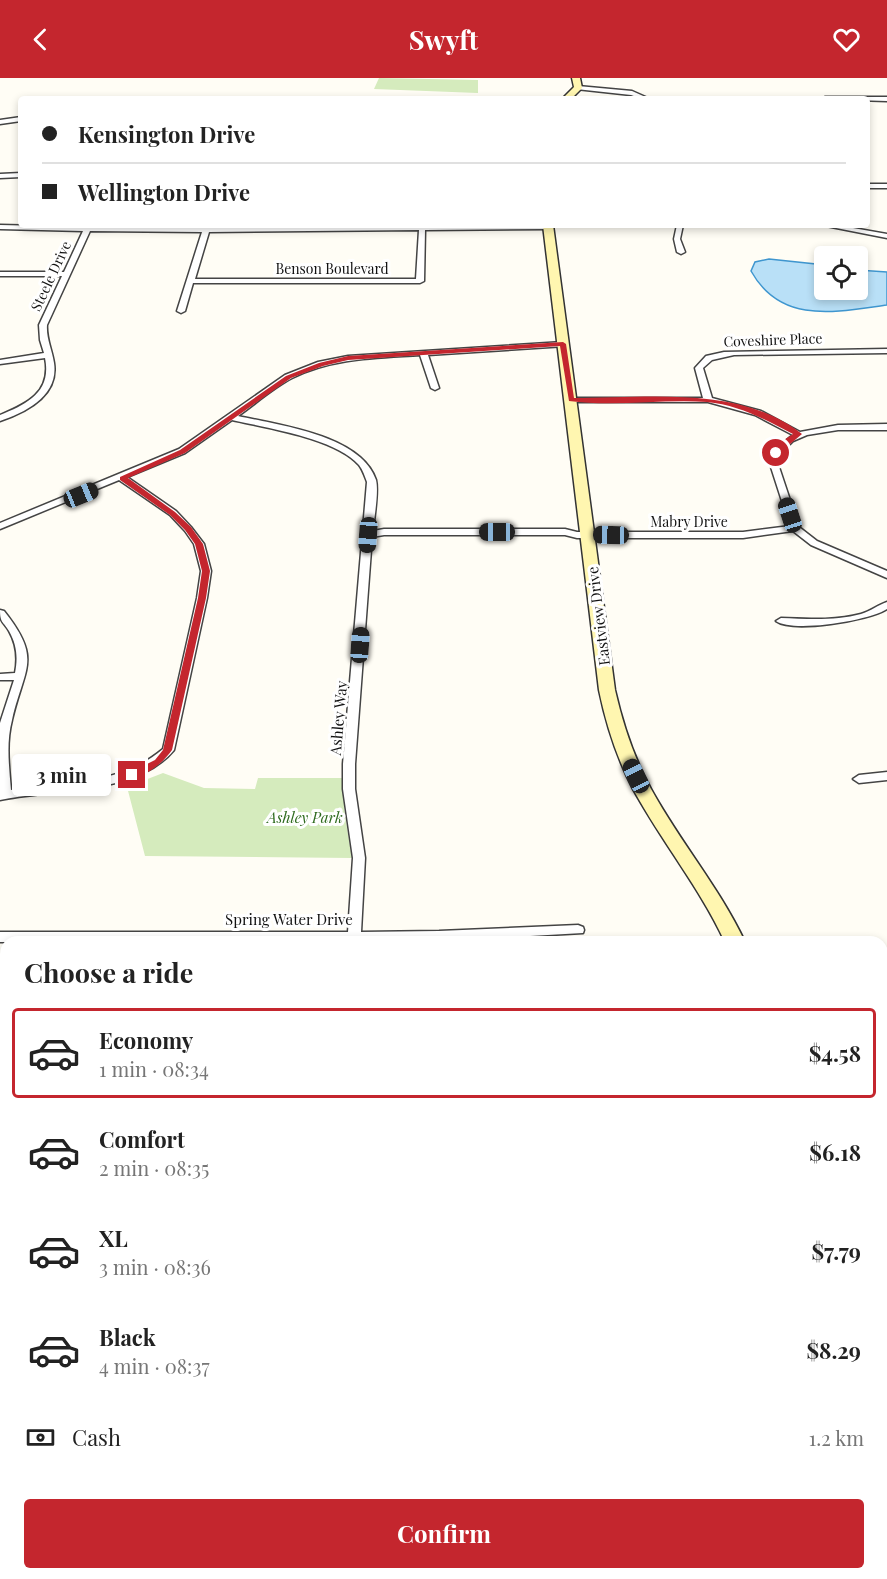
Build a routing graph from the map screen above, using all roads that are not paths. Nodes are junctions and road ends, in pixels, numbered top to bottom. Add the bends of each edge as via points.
1 (576, 78) edge
2 (578, 88) junction
3 (569, 96) edge
4 (637, 96) edge
5 (870, 99) edge
6 (887, 99) edge
7 (18, 120) edge
8 (0, 123) edge
9 (18, 175) edge
10 (0, 176) edge
11 (870, 186) edge
12 (887, 186) edge
13 (0, 227) edge
14 (18, 227) edge
15 (88, 228) edge
16 (148, 228) edge
17 (422, 228) joint
18 (548, 228) edge
19 (679, 228) edge
20 (841, 228) edge
21 (206, 230) junction
22 (887, 236) edge
23 (681, 252) dead end
24 (0, 274) edge
25 (66, 274) junction
26 (190, 281) junction
27 (181, 311) dead end
28 (563, 344) junction
29 (887, 351) edge
30 (423, 352) junction
31 (48, 355) junction
32 (0, 362) edge
33 (435, 388) dead end
34 (571, 400) junction
35 (708, 400) junction
36 (232, 417) junction
37 (0, 418) edge
38 (887, 427) edge
39 (798, 434) junction
40 (122, 478) junction
41 (0, 526) edge
42 (795, 528) junction
43 (368, 535) junction
44 (582, 535) junction
45 (887, 575) edge
46 (887, 605) edge
47 (0, 613) edge
48 (781, 621) dead end
49 (0, 676) edge
50 (20, 676) junction
51 (887, 776) edge
52 (859, 779) dead end
53 (3, 795) edge
54 (578, 930) dead end
55 (354, 936) joint
56 (732, 936) edge

1 - 2 street
2 - 3 street
2 - 4 street
5 - 6 street
7 - 8 street
9 - 10 street
11 - 12 street
13 - 14 street
15 - 25 street, Steele Drive
16 - 21 street
17 - 21 street
17 - 26 street, Benson Boulevard via 420,281
18 - 28 street, Eastview Drive
19 - 23 street via 677,238
20 - 22 street
21 - 26 street
24 - 25 street
25 - 31 street, Steele Drive via 43,325 42,339
26 - 27 street
28 - 30 street
28 - 34 street, Eastview Drive
29 - 35 street, Coveshire Place via 717,356 707,359 699,368
30 - 33 street
30 - 36 street via 321,364 288,377
31 - 32 street
31 - 37 street, Steele Drive via 52,375 43,394 19,411
34 - 35 street
34 - 44 street, Eastview Drive
35 - 39 street via 758,413
36 - 40 street via 182,452
36 - 43 street, Ashley Way via 325,441 350,453 365,466 372,482
38 - 39 street
39 - 42 street via 784,443 774,464
40 - 41 street
40 - 53 street via 173,513 188,529 199,544 206,571 168,750 158,762 132,775
42 - 44 street, Mabry Drive via 743,535
42 - 45 street via 814,543
43 - 44 street, Mabry Drive via 382,539 565,539
43 - 55 street, Ashley Way via 349,764 359,858
44 - 56 street, Eastview Drive via 616,730 643,791 711,896
46 - 48 street via 855,617
47 - 50 street via 20,640
49 - 50 street
50 - 53 street via 3,737
51 - 52 street
54 - 55 street, Spring Water Drive

